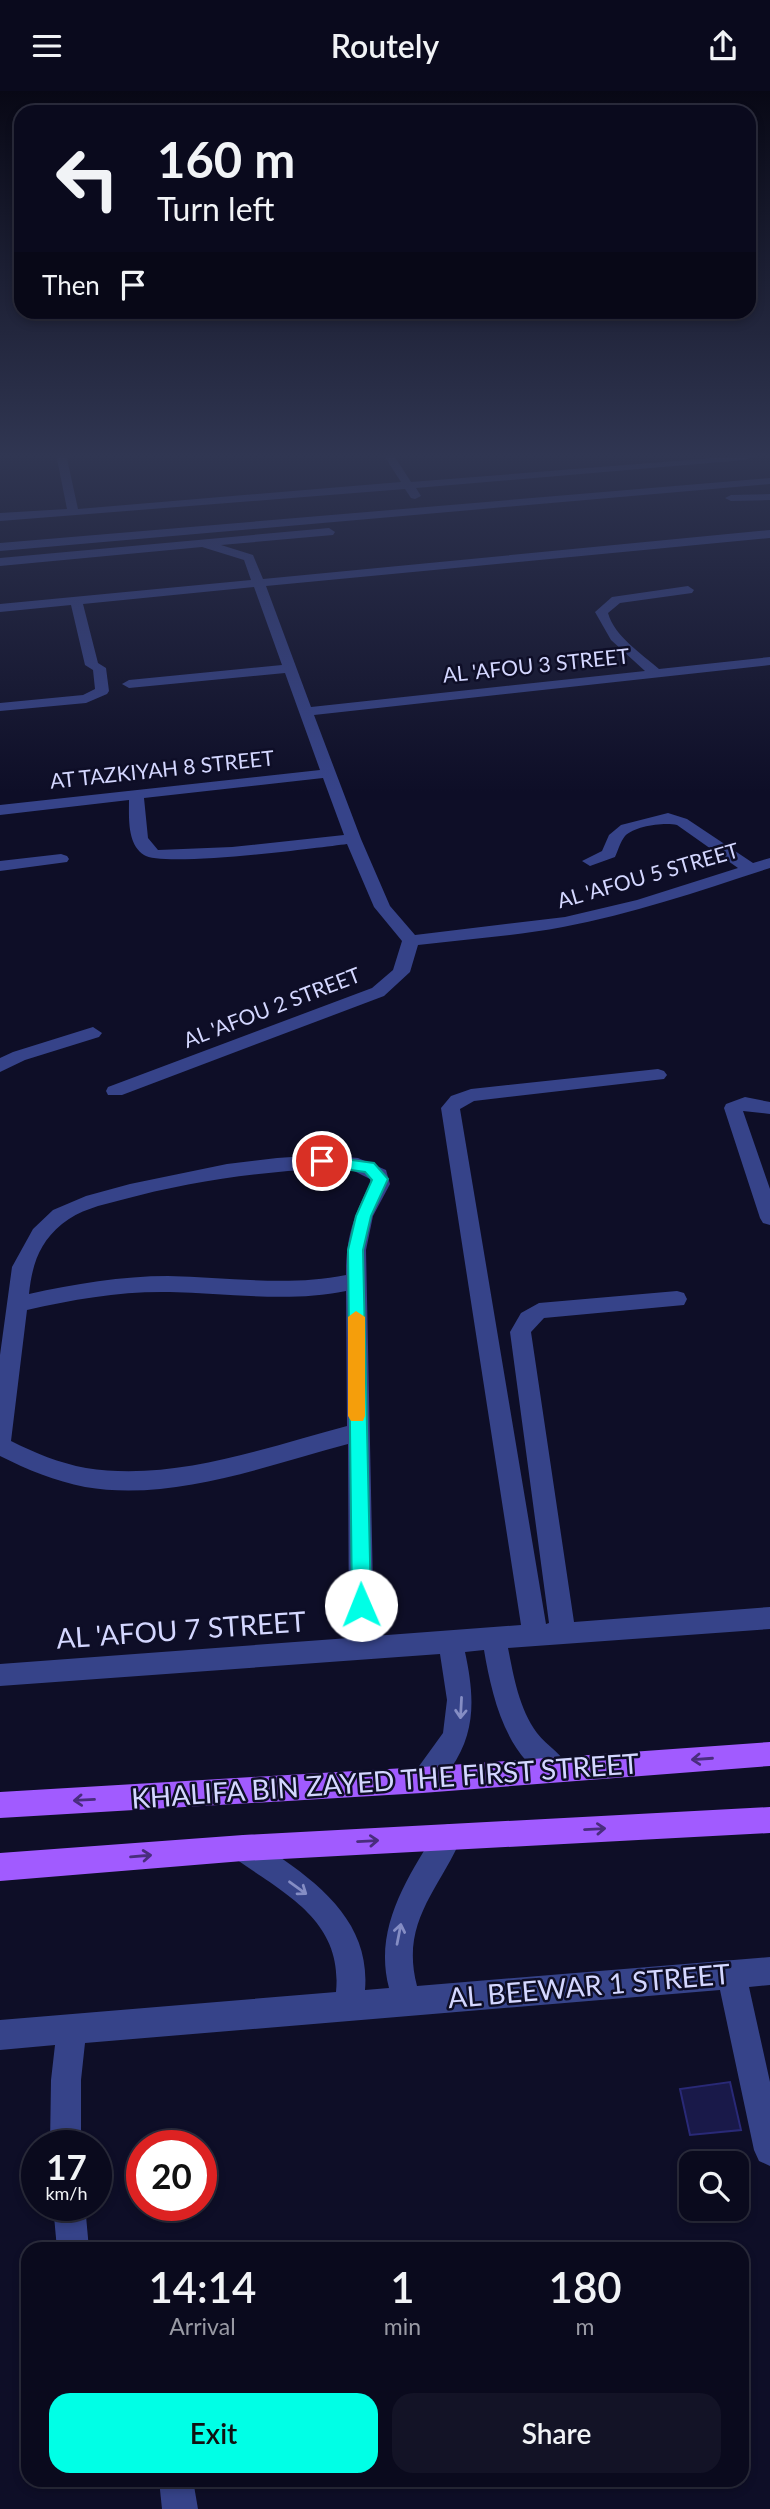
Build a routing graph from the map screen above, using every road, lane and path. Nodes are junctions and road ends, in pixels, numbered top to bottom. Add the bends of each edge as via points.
1 (252, 567) edge
2 (427, 567) edge
3 (258, 583) junction
4 (688, 590) dead end
5 (76, 600) junction
6 (0, 608) edge
7 (770, 661) edge
8 (290, 668) junction
9 (656, 674) junction
10 (129, 684) dead end
11 (0, 707) edge
12 (306, 712) junction
13 (329, 773) junction
14 (136, 795) junction
15 (0, 810) edge
16 (353, 839) junction
17 (61, 859) dead end
18 (590, 861) dead end
19 (770, 863) edge
20 (0, 866) edge
21 (750, 869) junction
22 (411, 941) junction
23 (93, 1033) dead end
24 (0, 1066) edge
25 (658, 1075) dead end
26 (115, 1091) dead end
27 (770, 1108) edge
28 (770, 1218) edge
29 (356, 1281) junction
30 (677, 1299) dead end
31 (18, 1304) junction
32 (357, 1433) junction
33 (0, 1440) edge
34 (0, 1445) edge
35 (770, 1618) edge
36 (563, 1633) junction
37 (534, 1635) junction
38 (494, 1638) junction
39 (450, 1641) junction
40 (362, 1648) junction
41 (0, 1675) edge
42 (770, 1754) edge
43 (557, 1770) junction
44 (422, 1780) junction
45 (0, 1805) edge
46 (770, 1820) edge
47 (448, 1837) junction
48 (243, 1848) junction
49 (0, 1867) edge
50 (770, 1971) edge
51 (731, 1974) junction
52 (407, 2001) junction
53 (349, 2005) junction
54 (72, 2029) junction
55 (0, 2035) edge
56 (65, 2130) edge
57 (770, 2150) edge
58 (71, 2221) edge
59 (73, 2242) edge
60 (177, 2487) edge
61 (180, 2509) edge

1 - 3 street
2 - 3 street
3 - 5 street
3 - 8 street
4 - 9 street via 616,600 601,613 615,636
5 - 6 street
5 - 11 street via 92,665 87,669 89,690 96,695
7 - 9 street, AL 'AFOU 3 STREET
8 - 10 street
8 - 12 street
9 - 12 street, AL 'AFOU 3 STREET
12 - 13 street
13 - 14 street, AT TAZKIYAH 8 STREET
13 - 16 street
14 - 15 street, AT TAZKIYAH 8 STREET
14 - 16 street via 141,845 155,855
16 - 22 street via 382,908
17 - 20 street
18 - 21 street via 609,854 625,828 668,818 682,822
19 - 21 street, AL 'AFOU 5 STREET
21 - 22 street, AL 'AFOU 5 STREET via 583,918
22 - 26 street, AL 'AFOU 2 STREET via 401,972 378,992
23 - 24 street
25 - 37 street via 471,1095 450,1108
27 - 28 street via 745,1103 733,1108
29 - 31 street via 282,1291 128,1286
29 - 31 street via 358,1233 380,1184 379,1175 362,1165 300,1161 181,1180 68,1210 43,1231 26,1256
29 - 32 street
30 - 36 street via 549,1309 532,1315 520,1331
31 - 33 street
32 - 34 street via 139,1481 68,1475 31,1463
32 - 40 street
35 - 36 street, AL 'AFOU 7 STREET
36 - 37 street, AL 'AFOU 7 STREET
37 - 38 street, AL 'AFOU 7 STREET
38 - 39 street, AL 'AFOU 7 STREET
38 - 43 street via 513,1719 531,1747
39 - 40 street, AL 'AFOU 7 STREET
39 -> 44 street via 461,1691 460,1724 447,1755
40 - 41 street, AL 'AFOU 7 STREET
42 -> 43 main road, KHALIFA BIN ZAYED THE FIRST STREET
43 - 44 main road, KHALIFA BIN ZAYED THE FIRST STREET
44 -> 45 main road, KHALIFA BIN ZAYED THE FIRST STREET
47 -> 46 main road
48 -> 47 main road
52 -> 47 street via 397,1963 400,1926
49 -> 48 main road
48 -> 53 street via 320,1904 340,1927 352,1962
50 - 51 street, AL BEEWAR 1 STREET
51 - 52 street, AL BEEWAR 1 STREET
51 - 57 street
52 - 53 street, AL BEEWAR 1 STREET
53 - 54 street, AL BEEWAR 1 STREET
54 - 55 street, AL BEEWAR 1 STREET
54 - 56 street
58 - 59 street
60 - 61 street

